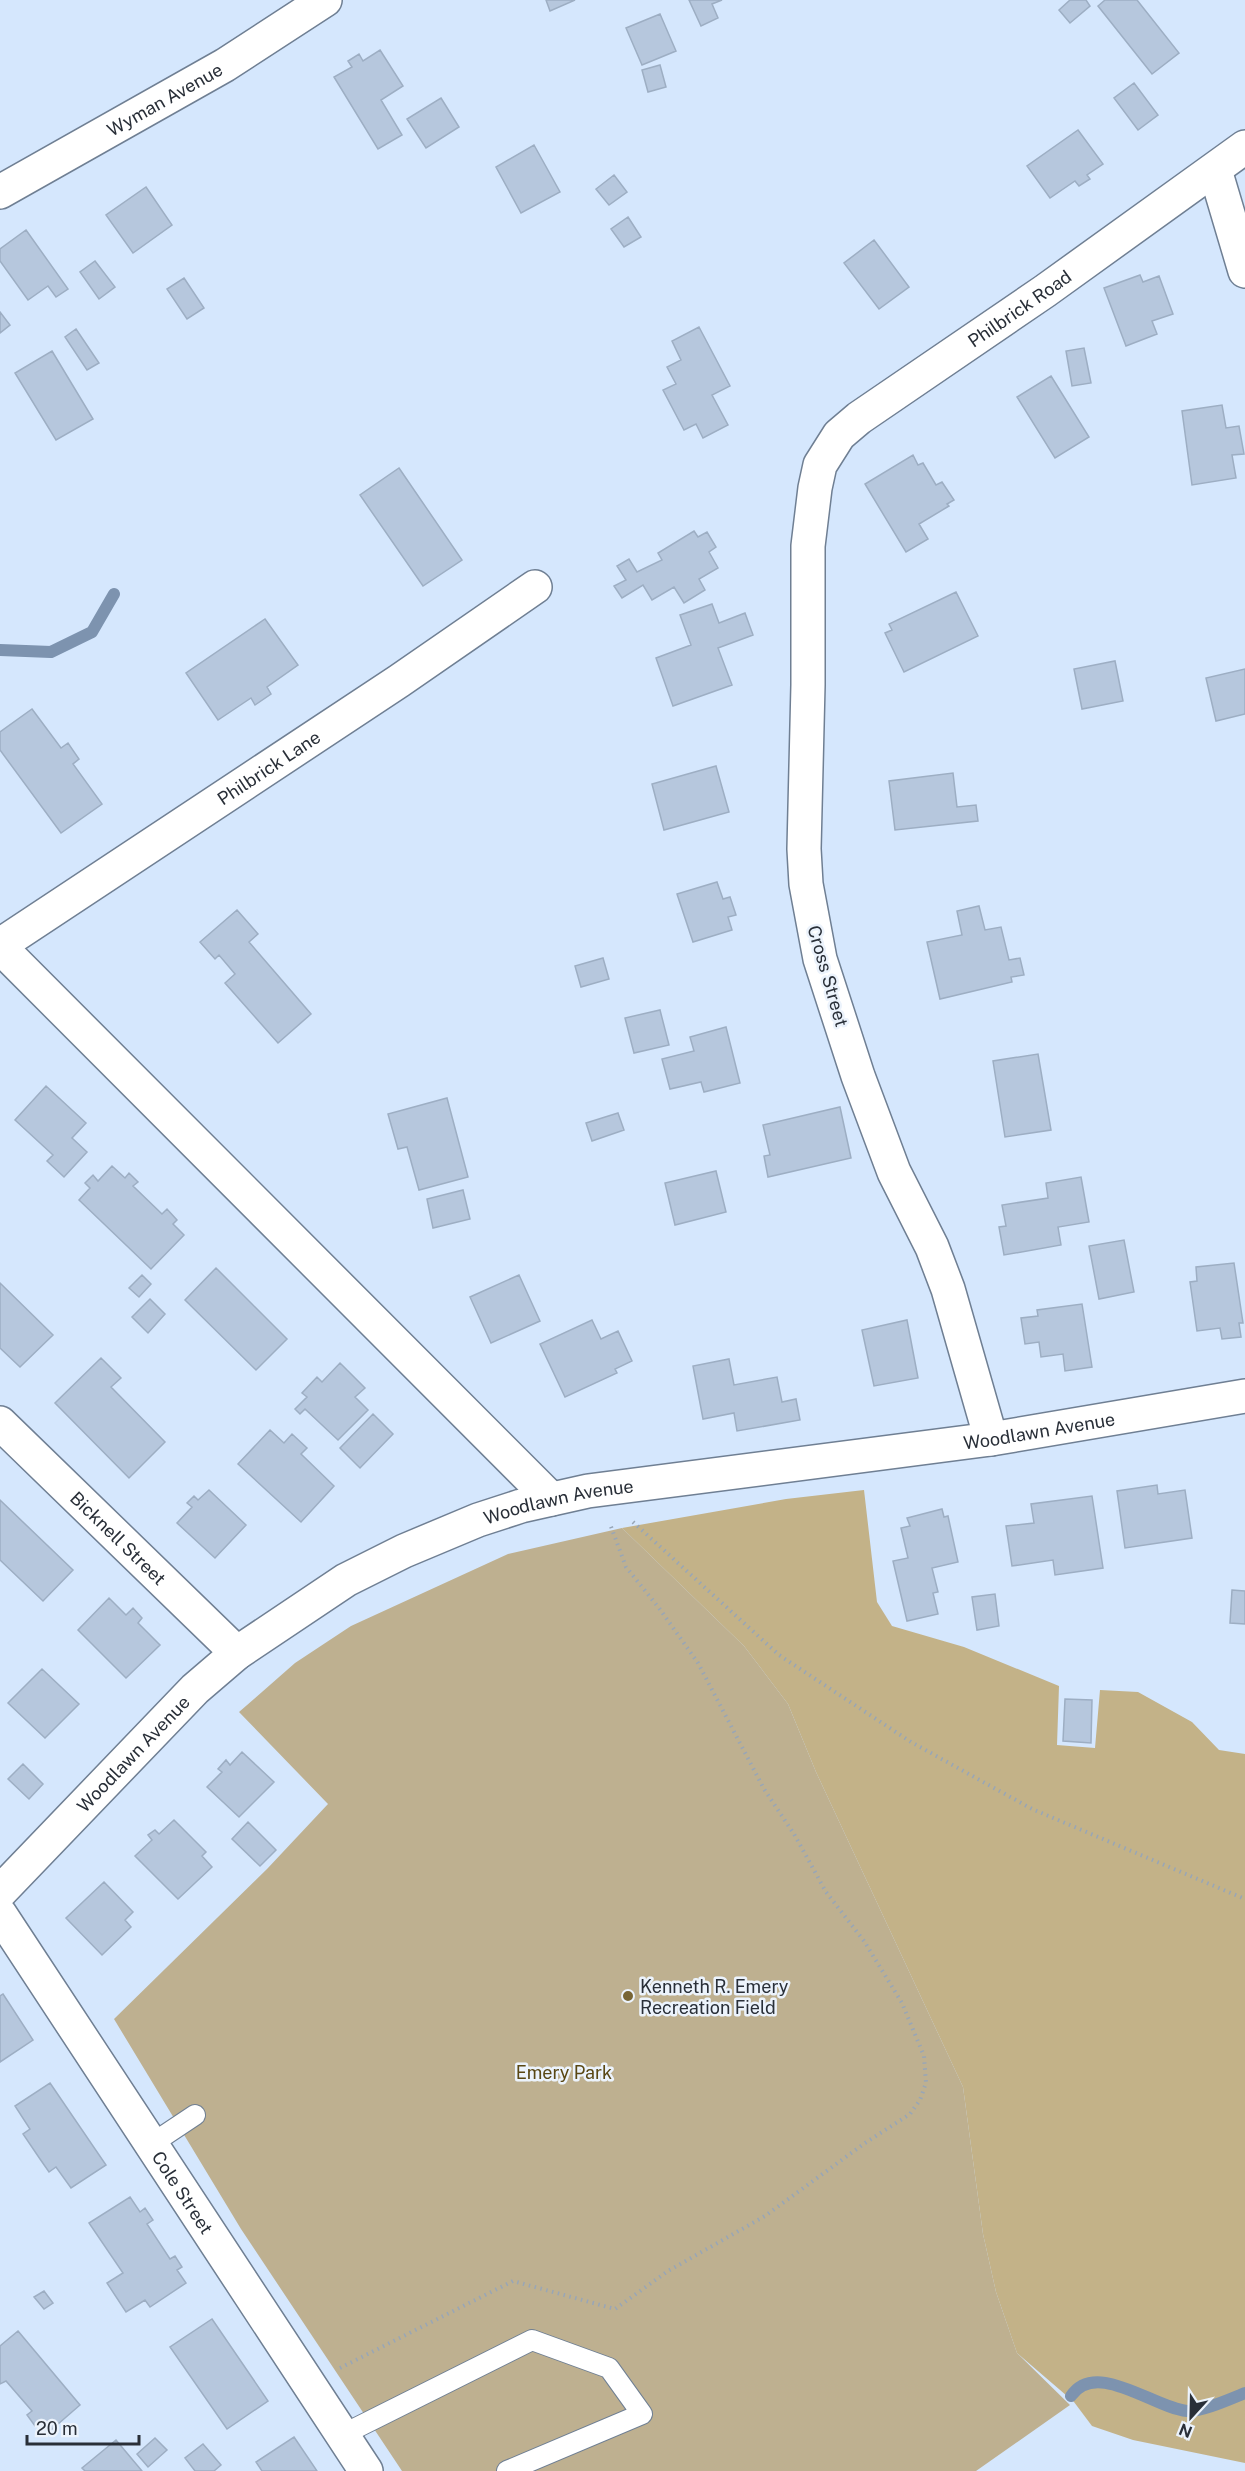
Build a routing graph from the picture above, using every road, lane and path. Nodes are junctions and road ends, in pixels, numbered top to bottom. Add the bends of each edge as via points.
1 (325, 0) edge
2 (1245, 147) edge
3 (1215, 170) junction
4 (0, 192) edge
5 (1245, 271) edge
6 (815, 488) joint
7 (535, 587) dead end
8 (4, 960) edge
9 (1245, 1396) edge
10 (0, 1423) edge
11 (992, 1438) junction
12 (552, 1499) junction
13 (624, 1515) dead end
14 (608, 1518) dead end
15 (237, 1653) junction
16 (0, 1892) edge
17 (1245, 1899) edge
18 (0, 1914) edge
19 (195, 2115) dead end
20 (150, 2145) junction
21 (331, 2373) dead end
22 (342, 2435) junction
23 (366, 2471) edge
24 (507, 2471) edge

1 - 4 street, Wyman Avenue via 225,64
2 - 3 street, Philbrick Road
3 - 5 street
3 - 6 street, Philbrick Road via 859,418 830,449 820,465
6 - 11 street, Cross Street via 808,546 804,849 811,922 890,1163 948,1288
7 - 8 street, Philbrick Lane
8 - 12 street
9 - 11 street, Woodlawn Avenue
10 - 15 street, Bicknell Street
11 - 12 street, Woodlawn Avenue
12 - 15 street, Woodlawn Avenue via 478,1520 404,1551 346,1580
13 - 17 path via 778,1655 911,1742 1032,1809
14 - 21 path via 626,1567 698,1663 764,1789 826,1892 864,1941 902,2003 924,2056 926,2083 910,2114 765,2216 668,2271 615,2309 513,2281
15 - 16 street, Woodlawn Avenue via 195,1689
18 - 20 street, Cole Street
19 - 20 lane
20 - 22 street, Cole Street
22 - 23 street, Cole Street
22 - 24 lane via 532,2340 609,2368 642,2414

